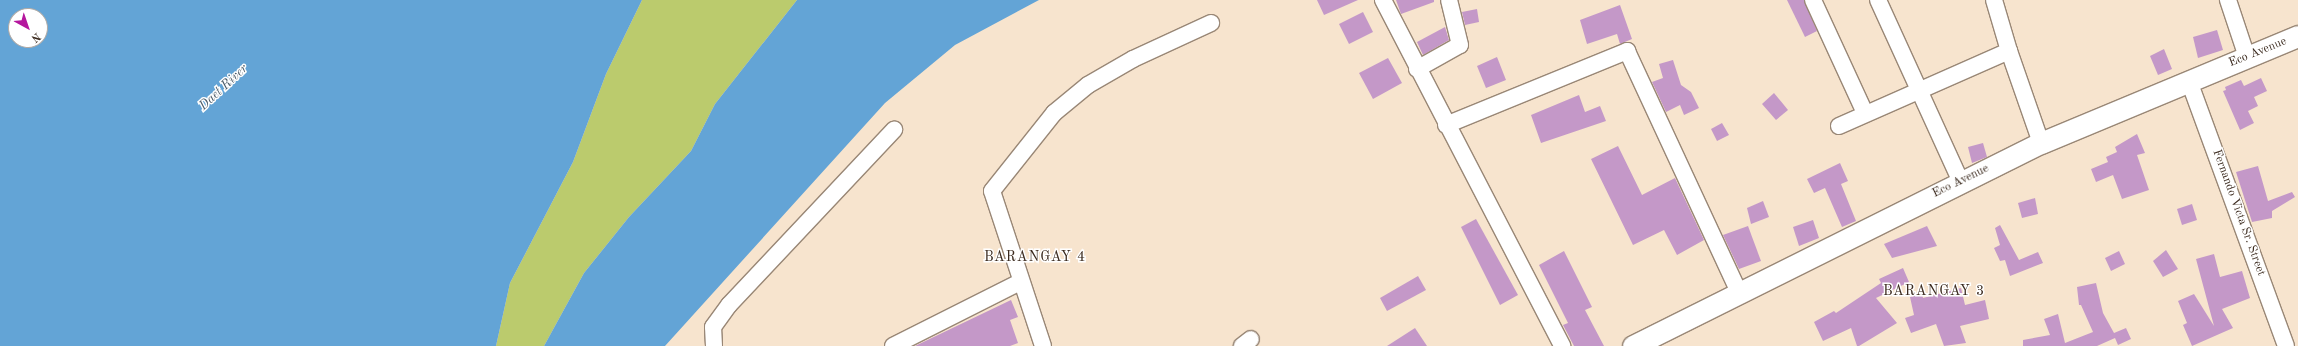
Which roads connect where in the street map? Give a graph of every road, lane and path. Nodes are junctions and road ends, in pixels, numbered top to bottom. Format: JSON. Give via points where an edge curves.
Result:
{"nodes":[{"id":1,"x":1383,"y":0,"type":"edge"},
{"id":2,"x":1449,"y":0,"type":"edge"},
{"id":3,"x":1813,"y":0,"type":"edge"},
{"id":4,"x":1878,"y":0,"type":"edge"},
{"id":5,"x":1994,"y":0,"type":"edge"},
{"id":6,"x":2228,"y":0,"type":"edge"},
{"id":7,"x":1212,"y":23,"type":"dead end"},
{"id":8,"x":2298,"y":36,"type":"edge"},
{"id":9,"x":2008,"y":51,"type":"junction"},
{"id":10,"x":2247,"y":57,"type":"junction"},
{"id":11,"x":1417,"y":69,"type":"junction"},
{"id":12,"x":2189,"y":81,"type":"junction"},
{"id":13,"x":1918,"y":89,"type":"junction"},
{"id":14,"x":1865,"y":113,"type":"junction"},
{"id":15,"x":1446,"y":125,"type":"junction"},
{"id":16,"x":1839,"y":126,"type":"dead end"},
{"id":17,"x":894,"y":130,"type":"dead end"},
{"id":18,"x":2041,"y":143,"type":"junction"},
{"id":19,"x":1961,"y":182,"type":"junction"},
{"id":20,"x":1020,"y":282,"type":"junction"},
{"id":21,"x":1739,"y":292,"type":"junction"},
{"id":22,"x":714,"y":346,"type":"edge"},
{"id":23,"x":893,"y":346,"type":"edge"},
{"id":24,"x":1043,"y":346,"type":"edge"},
{"id":25,"x":1562,"y":346,"type":"edge"},
{"id":26,"x":1633,"y":346,"type":"edge"},
{"id":27,"x":2286,"y":346,"type":"edge"}],
"edges":[{"from":1,"to":11,"type":"street"},
{"from":2,"to":11,"type":"street","via":[[1460,45]]},
{"from":3,"to":14,"type":"street"},
{"from":4,"to":13,"type":"street"},
{"from":5,"to":9,"type":"street"},
{"from":6,"to":10,"type":"street"},
{"from":7,"to":20,"type":"street","via":[[1133,59],[1088,85],[1054,113],[996,185],[992,191]]},
{"from":8,"to":10,"type":"main road","name":"Eco Avenue"},
{"from":9,"to":13,"type":"street"},
{"from":9,"to":18,"type":"street"},
{"from":10,"to":12,"type":"main road","name":"Eco Avenue"},
{"from":11,"to":15,"type":"street"},
{"from":12,"to":18,"type":"main road","name":"Eco Avenue"},
{"from":12,"to":27,"type":"street","name":"Fernando Victa Sr. Street"},
{"from":13,"to":14,"type":"street"},
{"from":13,"to":19,"type":"street"},
{"from":14,"to":16,"type":"street"},
{"from":15,"to":21,"type":"street","via":[[1626,51]]},
{"from":15,"to":25,"type":"street"},
{"from":17,"to":22,"type":"street","via":[[729,305],[713,327]]},
{"from":18,"to":19,"type":"main road","name":"Eco Avenue"},
{"from":19,"to":21,"type":"main road","name":"Eco Avenue"},
{"from":20,"to":23,"type":"street"},
{"from":20,"to":24,"type":"street"},
{"from":21,"to":26,"type":"main road","name":"Eco Avenue"}]}
